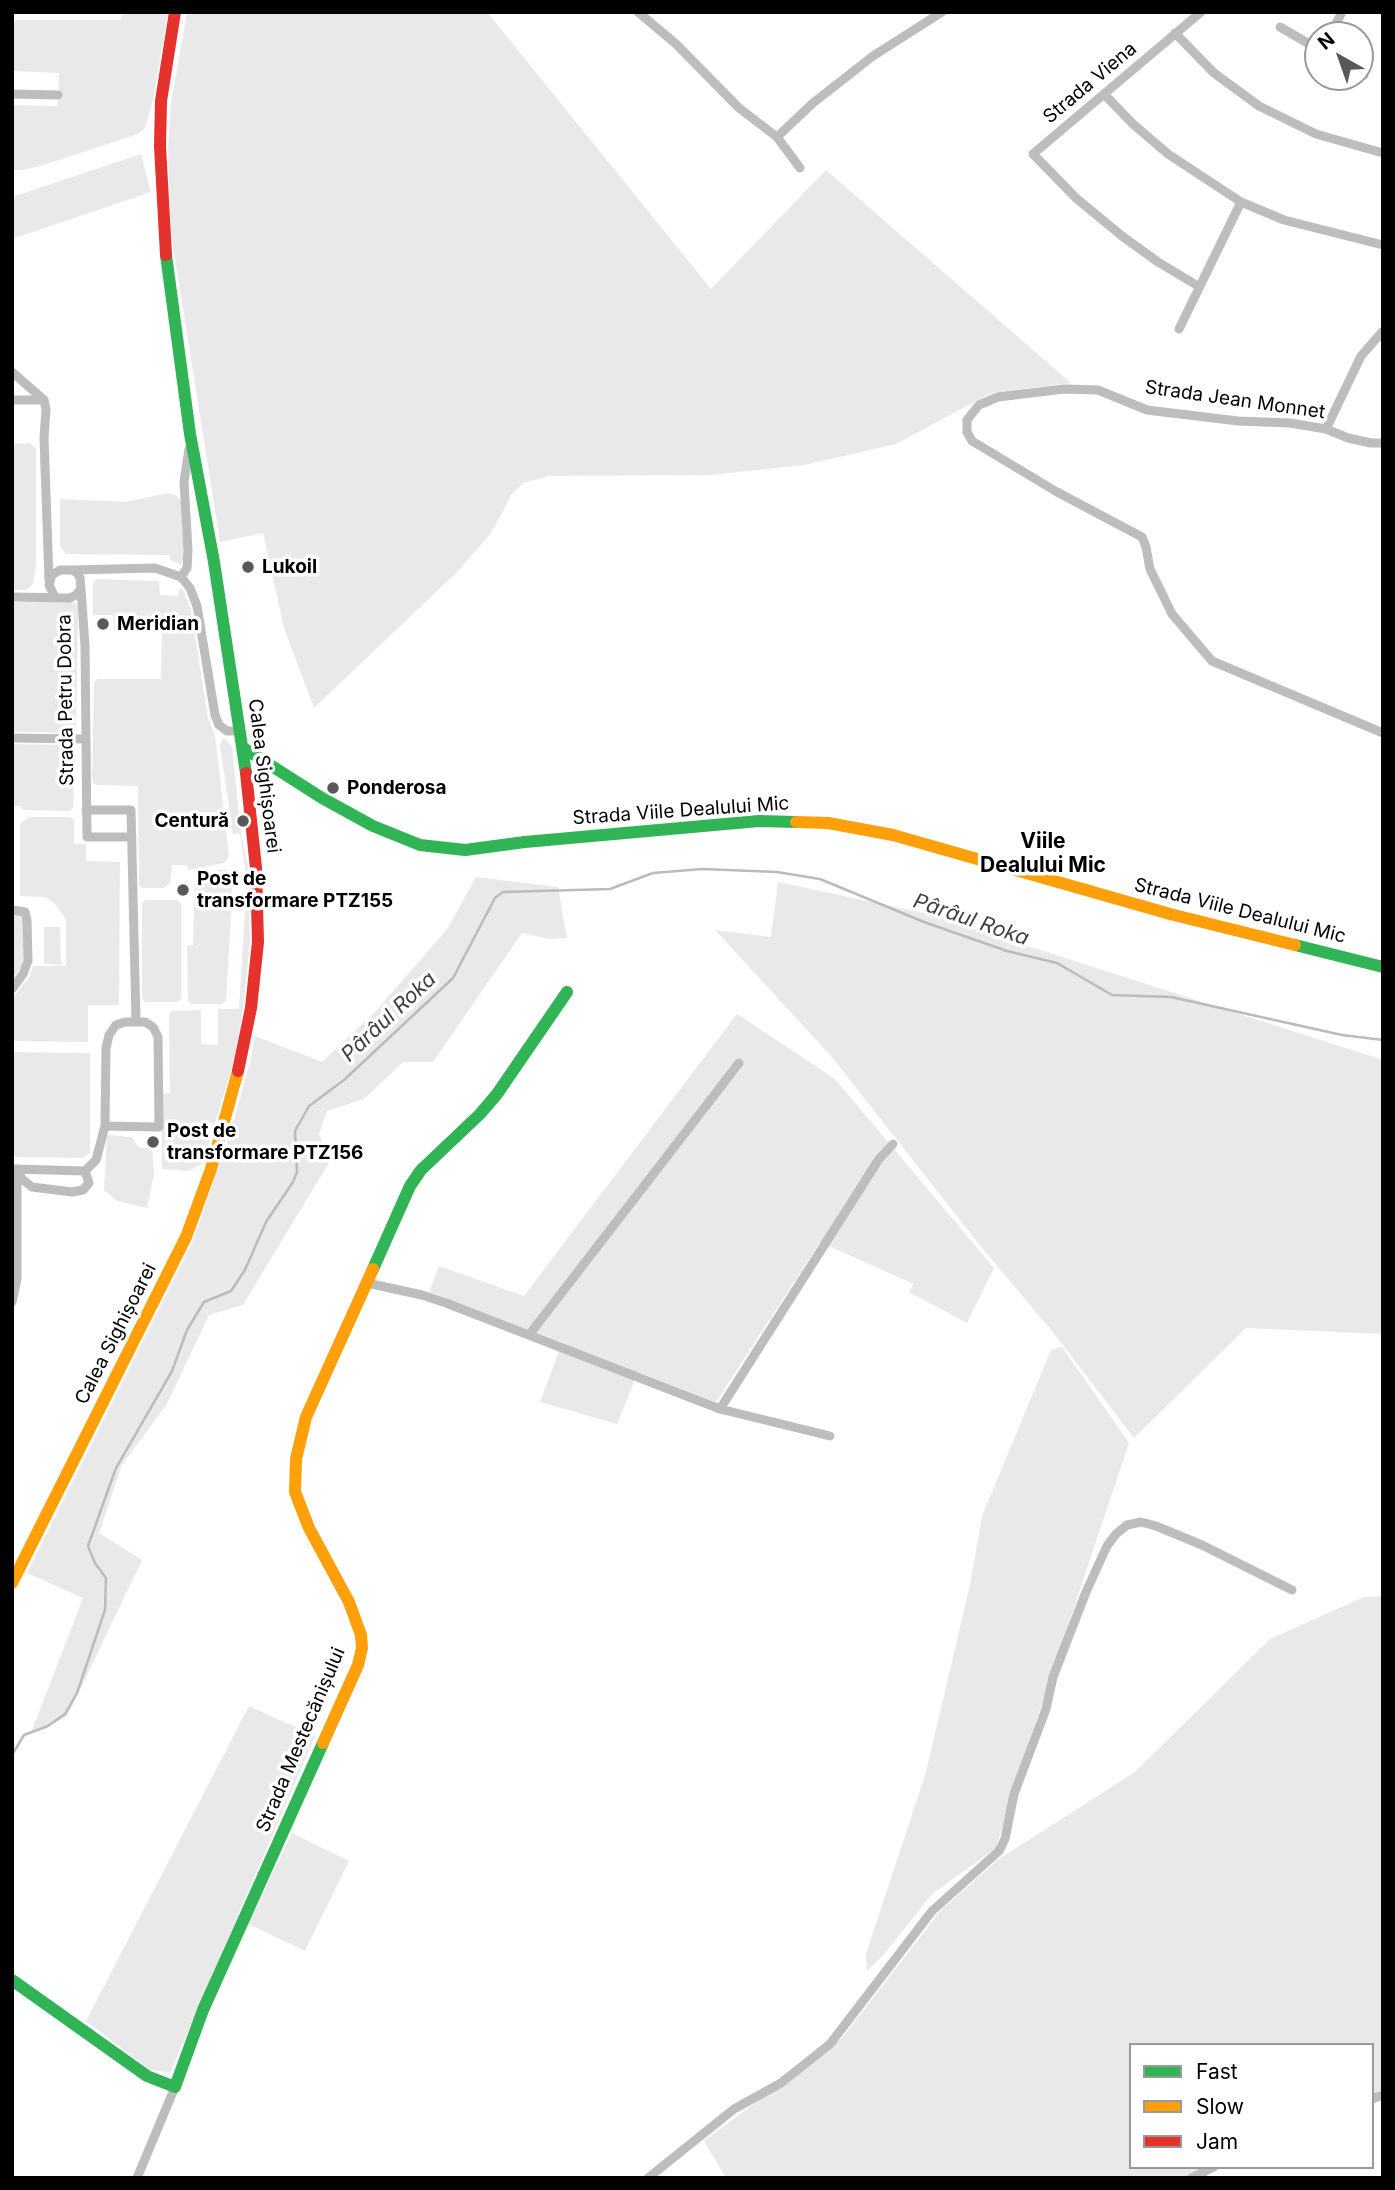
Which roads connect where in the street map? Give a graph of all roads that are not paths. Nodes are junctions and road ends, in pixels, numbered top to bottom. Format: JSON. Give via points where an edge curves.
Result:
{"nodes":[{"id":1,"x":175,"y":12,"type":"edge"},
{"id":2,"x":638,"y":12,"type":"edge"},
{"id":3,"x":942,"y":12,"type":"edge"},
{"id":4,"x":1200,"y":12,"type":"edge"},
{"id":5,"x":1280,"y":27,"type":"dead end"},
{"id":6,"x":1175,"y":33,"type":"junction"},
{"id":7,"x":1304,"y":41,"type":"edge"},
{"id":8,"x":12,"y":94,"type":"edge"},
{"id":9,"x":1104,"y":94,"type":"junction"},
{"id":10,"x":58,"y":95,"type":"dead end"},
{"id":11,"x":777,"y":137,"type":"junction"},
{"id":12,"x":1383,"y":153,"type":"edge"},
{"id":13,"x":800,"y":168,"type":"dead end"},
{"id":14,"x":1241,"y":202,"type":"junction"},
{"id":15,"x":1383,"y":246,"type":"edge"},
{"id":16,"x":1198,"y":286,"type":"junction"},
{"id":17,"x":1179,"y":329,"type":"dead end"},
{"id":18,"x":1383,"y":331,"type":"edge"},
{"id":19,"x":12,"y":372,"type":"edge"},
{"id":20,"x":12,"y":400,"type":"edge"},
{"id":21,"x":44,"y":400,"type":"junction"},
{"id":22,"x":1326,"y":429,"type":"junction"},
{"id":23,"x":190,"y":434,"type":"junction"},
{"id":24,"x":1383,"y":443,"type":"edge"},
{"id":25,"x":72,"y":570,"type":"junction"},
{"id":26,"x":181,"y":576,"type":"junction"},
{"id":27,"x":50,"y":580,"type":"junction"},
{"id":28,"x":80,"y":589,"type":"junction"},
{"id":29,"x":12,"y":597,"type":"edge"},
{"id":30,"x":55,"y":597,"type":"junction"},
{"id":31,"x":240,"y":731,"type":"junction"},
{"id":32,"x":1383,"y":733,"type":"edge"},
{"id":33,"x":12,"y":738,"type":"edge"},
{"id":34,"x":85,"y":739,"type":"junction"},
{"id":35,"x":242,"y":747,"type":"junction"},
{"id":36,"x":86,"y":810,"type":"junction"},
{"id":37,"x":132,"y":837,"type":"junction"},
{"id":38,"x":12,"y":910,"type":"edge"},
{"id":39,"x":1383,"y":967,"type":"edge"},
{"id":40,"x":12,"y":989,"type":"edge"},
{"id":41,"x":567,"y":992,"type":"dead end"},
{"id":42,"x":136,"y":1021,"type":"junction"},
{"id":43,"x":739,"y":1063,"type":"dead end"},
{"id":44,"x":106,"y":1126,"type":"junction"},
{"id":45,"x":893,"y":1143,"type":"dead end"},
{"id":46,"x":15,"y":1169,"type":"edge"},
{"id":47,"x":85,"y":1171,"type":"junction"},
{"id":48,"x":367,"y":1283,"type":"junction"},
{"id":49,"x":12,"y":1302,"type":"edge"},
{"id":50,"x":529,"y":1335,"type":"junction"},
{"id":51,"x":720,"y":1409,"type":"junction"},
{"id":52,"x":830,"y":1436,"type":"dead end"},
{"id":53,"x":12,"y":1583,"type":"edge"},
{"id":54,"x":1292,"y":1590,"type":"dead end"},
{"id":55,"x":12,"y":1980,"type":"edge"},
{"id":56,"x":175,"y":2087,"type":"junction"},
{"id":57,"x":1210,"y":2169,"type":"edge"},
{"id":58,"x":137,"y":2178,"type":"edge"},
{"id":59,"x":648,"y":2178,"type":"edge"},
{"id":60,"x":1191,"y":2178,"type":"edge"}],
"edges":[{"from":1,"to":23,"type":"street","name":"Calea Sighișoarei","via":[[161,102],[163,233]]},
{"from":2,"to":11,"type":"street","via":[[739,108]]},
{"from":3,"to":11,"type":"street","via":[[873,56]]},
{"from":4,"to":6,"type":"street","name":"Strada Viena"},
{"from":5,"to":7,"type":"street"},
{"from":6,"to":9,"type":"street","name":"Strada Viena"},
{"from":6,"to":12,"type":"street","via":[[1214,73],[1259,106],[1316,134]]},
{"from":8,"to":10,"type":"street"},
{"from":9,"to":14,"type":"street","via":[[1168,154]]},
{"from":9,"to":16,"type":"street","name":"Strada Viena","via":[[1033,154],[1122,236]]},
{"from":11,"to":13,"type":"street"},
{"from":14,"to":15,"type":"street","via":[[1284,220]]},
{"from":14,"to":16,"type":"street"},
{"from":16,"to":17,"type":"street"},
{"from":18,"to":22,"type":"street","via":[[1360,356]]},
{"from":19,"to":21,"type":"street"},
{"from":20,"to":21,"type":"street"},
{"from":21,"to":27,"type":"street"},
{"from":22,"to":24,"type":"street","name":"Strada Jean Monnet"},
{"from":22,"to":32,"type":"street","name":"Strada Jean Monnet","via":[[1147,410],[1098,390],[1063,389],[999,397],[979,405],[967,420],[972,441],[1142,537],[1150,569],[1171,614],[1212,661]]},
{"from":23,"to":26,"type":"street","via":[[184,482],[187,568]]},
{"from":23,"to":31,"type":"street","name":"Calea Sighișoarei"},
{"from":25,"to":26,"type":"street","via":[[155,568]]},
{"from":25,"to":27,"type":"street","via":[[55,572]]},
{"from":25,"to":28,"type":"street","via":[[80,578]]},
{"from":26,"to":31,"type":"street","via":[[197,606],[215,715],[227,731]]},
{"from":27,"to":30,"type":"street"},
{"from":28,"to":30,"type":"street","via":[[70,598]]},
{"from":28,"to":34,"type":"street","name":"Strada Petru Dobra"},
{"from":29,"to":30,"type":"street"},
{"from":31,"to":35,"type":"street","name":"Calea Sighișoarei"},
{"from":33,"to":34,"type":"street"},
{"from":34,"to":36,"type":"street","name":"Strada Petru Dobra"},
{"from":35,"to":39,"type":"street","name":"Strada Viile Dealului Mic","via":[[322,798],[420,845],[465,850],[759,821],[828,823],[893,835],[1170,914]]},
{"from":35,"to":53,"type":"street","name":"Calea Sighișoarei","via":[[256,868],[258,942],[242,1058],[220,1139],[180,1248]]},
{"from":36,"to":37,"type":"street","name":"Strada Petru Dobra","via":[[131,810]]},
{"from":36,"to":37,"type":"street","name":"Strada Petru Dobra","via":[[86,837]]},
{"from":37,"to":42,"type":"street","name":"Strada Petru Dobra"},
{"from":38,"to":40,"type":"street","via":[[24,912],[26,917],[28,961]]},
{"from":41,"to":48,"type":"street","name":"Strada Mestecănișului","via":[[480,1114],[410,1186]]},
{"from":42,"to":44,"type":"street","via":[[116,1025],[108,1035]]},
{"from":42,"to":44,"type":"street","via":[[153,1027],[159,1037],[159,1127]]},
{"from":43,"to":50,"type":"street"},
{"from":44,"to":47,"type":"street","via":[[96,1160]]},
{"from":45,"to":51,"type":"street"},
{"from":46,"to":47,"type":"street"},
{"from":46,"to":47,"type":"street","via":[[32,1187],[72,1192],[89,1183]]},
{"from":46,"to":49,"type":"street","via":[[17,1279]]},
{"from":48,"to":50,"type":"street","via":[[422,1295]]},
{"from":48,"to":56,"type":"street","name":"Strada Mestecănișului","via":[[306,1417],[295,1474],[302,1512],[349,1602],[361,1636],[358,1665],[202,2010]]},
{"from":50,"to":51,"type":"street"},
{"from":51,"to":52,"type":"street"},
{"from":54,"to":59,"type":"street","via":[[1156,1526],[1142,1522],[1115,1534],[1086,1592],[1053,1677],[999,1851],[932,1911],[830,2044],[781,2083],[734,2109]]},
{"from":55,"to":56,"type":"street","via":[[147,2076]]},
{"from":56,"to":58,"type":"street"},
{"from":57,"to":60,"type":"street"}]}
